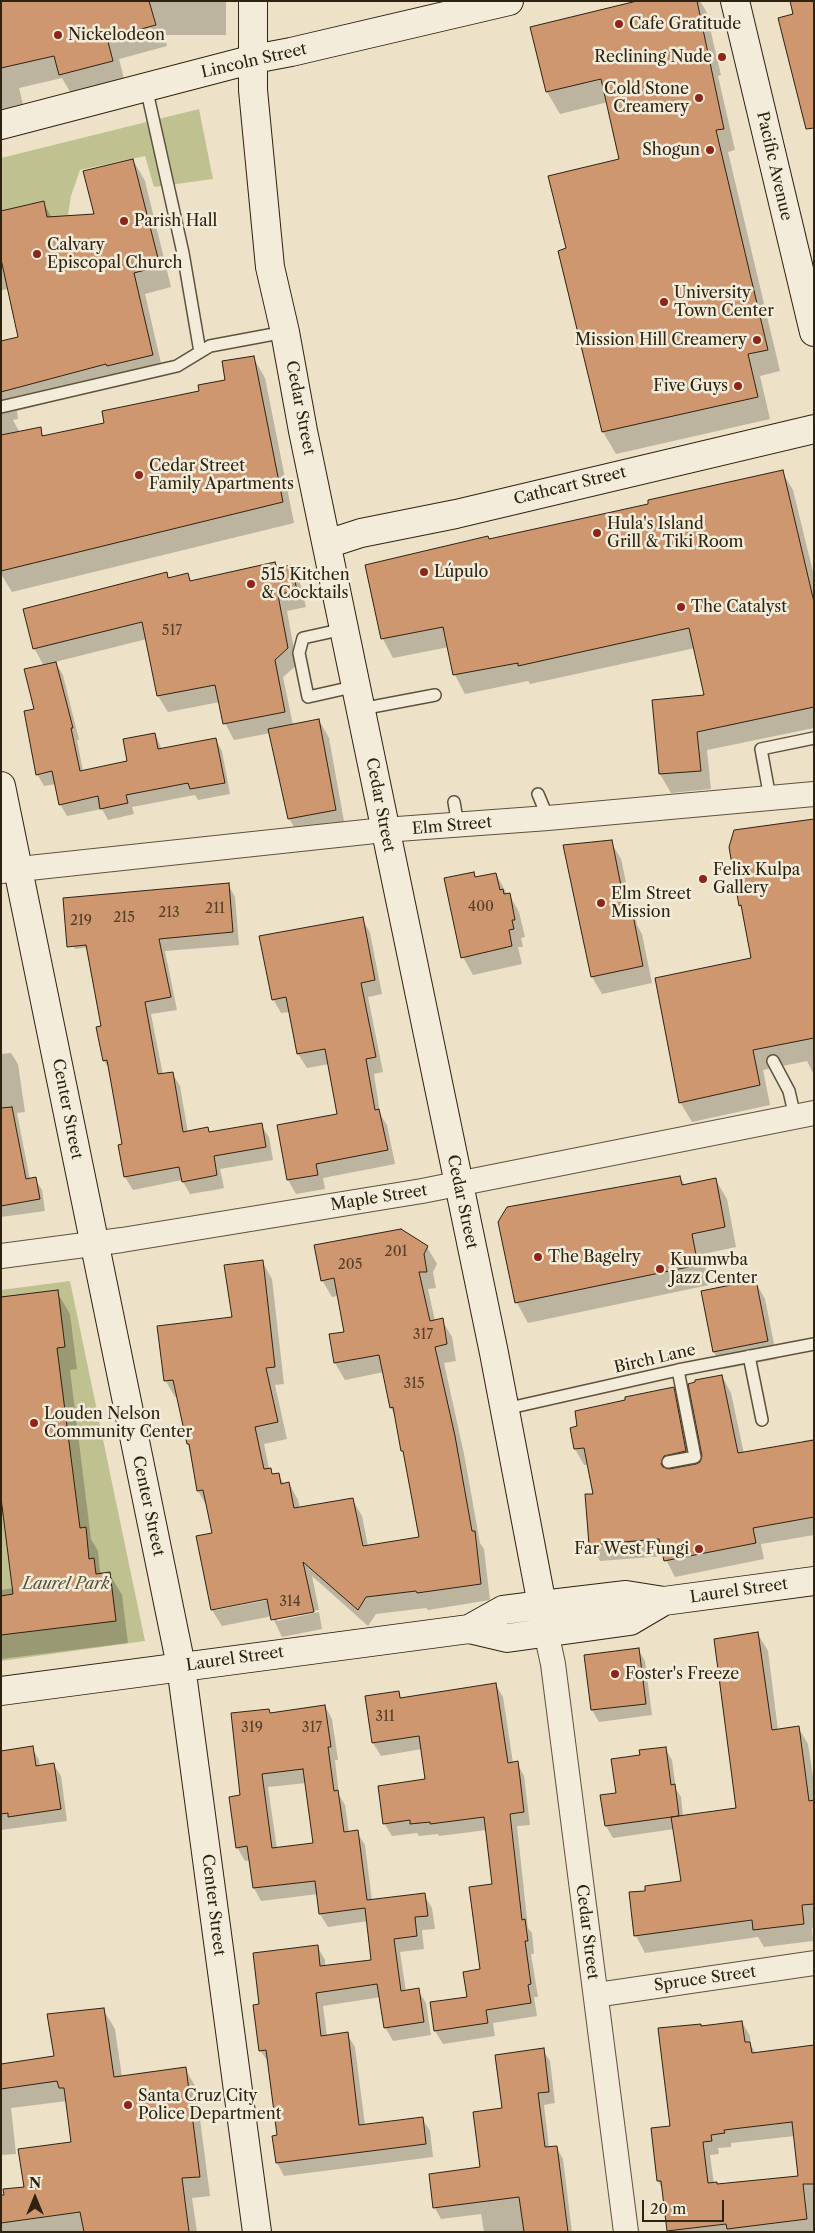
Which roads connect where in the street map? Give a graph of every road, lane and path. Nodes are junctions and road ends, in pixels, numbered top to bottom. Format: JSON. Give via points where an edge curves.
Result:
{"nodes":[{"id":1,"x":253,"y":1,"type":"edge"},
{"id":2,"x":509,"y":1,"type":"edge"},
{"id":3,"x":734,"y":1,"type":"edge"},
{"id":4,"x":254,"y":59,"type":"junction"},
{"id":5,"x":146,"y":87,"type":"junction"},
{"id":6,"x":1,"y":125,"type":"edge"},
{"id":7,"x":286,"y":332,"type":"junction"},
{"id":8,"x":814,"y":332,"type":"edge"},
{"id":9,"x":200,"y":352,"type":"junction"},
{"id":10,"x":1,"y":407,"type":"edge"},
{"id":11,"x":814,"y":429,"type":"edge"},
{"id":12,"x":327,"y":544,"type":"junction"},
{"id":13,"x":344,"y":629,"type":"junction"},
{"id":14,"x":435,"y":695,"type":"dead end"},
{"id":15,"x":359,"y":698,"type":"junction"},
{"id":16,"x":814,"y":738,"type":"edge"},
{"id":17,"x":1,"y":786,"type":"edge"},
{"id":18,"x":538,"y":794,"type":"dead end"},
{"id":19,"x":814,"y":794,"type":"edge"},
{"id":20,"x":770,"y":798,"type":"junction"},
{"id":21,"x":454,"y":802,"type":"dead end"},
{"id":22,"x":548,"y":818,"type":"junction"},
{"id":23,"x":458,"y":825,"type":"junction"},
{"id":24,"x":384,"y":830,"type":"junction"},
{"id":25,"x":10,"y":871,"type":"edge"},
{"id":26,"x":773,"y":1060,"type":"dead end"},
{"id":27,"x":804,"y":1115,"type":"edge"},
{"id":28,"x":458,"y":1184,"type":"junction"},
{"id":29,"x":95,"y":1244,"type":"junction"},
{"id":30,"x":1,"y":1256,"type":"edge"},
{"id":31,"x":814,"y":1344,"type":"edge"},
{"id":32,"x":749,"y":1356,"type":"junction"},
{"id":33,"x":678,"y":1370,"type":"junction"},
{"id":34,"x":505,"y":1409,"type":"junction"},
{"id":35,"x":762,"y":1420,"type":"dead end"},
{"id":36,"x":668,"y":1462,"type":"dead end"},
{"id":37,"x":814,"y":1581,"type":"edge"},
{"id":38,"x":664,"y":1601,"type":"junction"},
{"id":39,"x":542,"y":1605,"type":"junction"},
{"id":40,"x":469,"y":1629,"type":"junction"},
{"id":41,"x":546,"y":1632,"type":"junction"},
{"id":42,"x":181,"y":1666,"type":"junction"},
{"id":43,"x":1,"y":1691,"type":"edge"},
{"id":44,"x":814,"y":1963,"type":"edge"},
{"id":45,"x":596,"y":1995,"type":"junction"},
{"id":46,"x":257,"y":2232,"type":"edge"},
{"id":47,"x":626,"y":2232,"type":"edge"}],
"edges":[{"from":1,"to":4,"type":"street","name":"Cedar Street"},
{"from":2,"to":4,"type":"street","name":"Lincoln Street"},
{"from":3,"to":8,"type":"street","name":"Pacific Avenue"},
{"from":4,"to":5,"type":"street","name":"Lincoln Street"},
{"from":4,"to":7,"type":"street","name":"Cedar Street","via":[[253,90],[265,227],[270,267]]},
{"from":5,"to":6,"type":"street","name":"Lincoln Street"},
{"from":5,"to":9,"type":"lane","via":[[183,253]]},
{"from":7,"to":9,"type":"lane","via":[[210,346]]},
{"from":7,"to":12,"type":"street","name":"Cedar Street"},
{"from":9,"to":10,"type":"lane","via":[[178,366]]},
{"from":11,"to":12,"type":"street","name":"Cathcart Street","via":[[456,514],[361,533]]},
{"from":12,"to":13,"type":"street","name":"Cedar Street"},
{"from":13,"to":15,"type":"street","name":"Cedar Street"},
{"from":13,"to":15,"type":"lane","via":[[303,638],[299,653],[308,697]]},
{"from":14,"to":15,"type":"lane"},
{"from":15,"to":24,"type":"street","name":"Cedar Street"},
{"from":16,"to":20,"type":"lane","via":[[761,748]]},
{"from":17,"to":25,"type":"street","name":"Center Street"},
{"from":18,"to":22,"type":"lane"},
{"from":19,"to":20,"type":"street","name":"Elm Street"},
{"from":20,"to":22,"type":"street","name":"Elm Street"},
{"from":21,"to":23,"type":"lane"},
{"from":22,"to":23,"type":"street","name":"Elm Street"},
{"from":23,"to":24,"type":"street","name":"Elm Street"},
{"from":24,"to":25,"type":"street","name":"Elm Street"},
{"from":24,"to":28,"type":"street","name":"Cedar Street"},
{"from":25,"to":29,"type":"street","name":"Center Street"},
{"from":26,"to":27,"type":"lane"},
{"from":27,"to":28,"type":"street","name":"Maple Street"},
{"from":28,"to":29,"type":"street","name":"Maple Street"},
{"from":28,"to":34,"type":"street","name":"Cedar Street"},
{"from":29,"to":30,"type":"street","name":"Maple Street"},
{"from":29,"to":42,"type":"street","name":"Center Street"},
{"from":31,"to":32,"type":"lane","name":"Birch Lane"},
{"from":32,"to":33,"type":"lane","name":"Birch Lane"},
{"from":32,"to":35,"type":"lane"},
{"from":33,"to":34,"type":"lane","name":"Birch Lane"},
{"from":33,"to":36,"type":"lane","via":[[695,1457]]},
{"from":34,"to":39,"type":"street","name":"Cedar Street"},
{"from":37,"to":38,"type":"street","name":"Laurel Street"},
{"from":38,"to":39,"type":"street","name":"Laurel Street","via":[[626,1595]]},
{"from":38,"to":41,"type":"street","name":"Laurel Street","via":[[630,1621]]},
{"from":39,"to":40,"type":"street","name":"Laurel Street","via":[[503,1610]]},
{"from":40,"to":41,"type":"street","name":"Laurel Street","via":[[507,1638]]},
{"from":40,"to":42,"type":"street","name":"Laurel Street"},
{"from":41,"to":45,"type":"street","name":"Cedar Street","via":[[553,1664]]},
{"from":42,"to":43,"type":"street","name":"Laurel Street"},
{"from":42,"to":46,"type":"street","name":"Center Street"},
{"from":44,"to":45,"type":"street","name":"Spruce Street"},
{"from":45,"to":47,"type":"street","name":"Cedar Street"}]}
